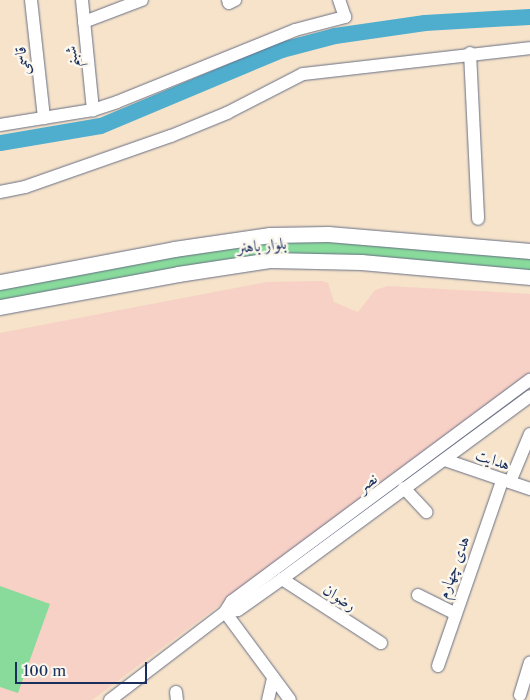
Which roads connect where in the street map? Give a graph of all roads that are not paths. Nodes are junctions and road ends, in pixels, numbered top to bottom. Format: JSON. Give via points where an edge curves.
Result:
{"nodes":[{"id":1,"x":31,"y":0,"type":"edge"},
{"id":2,"x":82,"y":0,"type":"edge"},
{"id":3,"x":142,"y":0,"type":"edge"},
{"id":4,"x":228,"y":0,"type":"edge"},
{"id":5,"x":235,"y":0,"type":"edge"},
{"id":6,"x":339,"y":0,"type":"edge"},
{"id":7,"x":84,"y":22,"type":"junction"},
{"id":8,"x":530,"y":48,"type":"edge"},
{"id":9,"x":470,"y":53,"type":"junction"},
{"id":10,"x":93,"y":110,"type":"junction"},
{"id":11,"x":44,"y":118,"type":"junction"},
{"id":12,"x":0,"y":125,"type":"edge"},
{"id":13,"x":0,"y":192,"type":"edge"},
{"id":14,"x":478,"y":218,"type":"dead end"},
{"id":15,"x":530,"y":251,"type":"edge"},
{"id":16,"x":530,"y":277,"type":"edge"},
{"id":17,"x":0,"y":282,"type":"edge"},
{"id":18,"x":0,"y":307,"type":"edge"},
{"id":19,"x":530,"y":380,"type":"edge"},
{"id":20,"x":530,"y":396,"type":"edge"},
{"id":21,"x":530,"y":434,"type":"edge"},
{"id":22,"x":445,"y":460,"type":"junction"},
{"id":23,"x":506,"y":481,"type":"junction"},
{"id":24,"x":404,"y":488,"type":"junction"},
{"id":25,"x":530,"y":489,"type":"edge"},
{"id":26,"x":426,"y":512,"type":"dead end"},
{"id":27,"x":282,"y":579,"type":"junction"},
{"id":28,"x":418,"y":595,"type":"dead end"},
{"id":29,"x":225,"y":612,"type":"junction"},
{"id":30,"x":454,"y":613,"type":"junction"},
{"id":31,"x":381,"y":643,"type":"dead end"},
{"id":32,"x":530,"y":663,"type":"edge"},
{"id":33,"x":438,"y":666,"type":"dead end"},
{"id":34,"x":273,"y":678,"type":"junction"},
{"id":35,"x":520,"y":695,"type":"dead end"},
{"id":36,"x":110,"y":700,"type":"edge"},
{"id":37,"x":268,"y":700,"type":"edge"},
{"id":38,"x":290,"y":700,"type":"edge"}],
"edges":[{"from":1,"to":11,"type":"street","name":"قاسمی"},
{"from":2,"to":7,"type":"street","name":"شبنم"},
{"from":3,"to":7,"type":"street"},
{"from":4,"to":5,"type":"street"},
{"from":6,"to":10,"type":"street","via":[[345,17],[295,30]]},
{"from":7,"to":10,"type":"street","name":"شبنم"},
{"from":8,"to":9,"type":"street"},
{"from":9,"to":13,"type":"street","via":[[303,74],[227,113],[172,136],[41,182]]},
{"from":9,"to":14,"type":"street"},
{"from":10,"to":11,"type":"street"},
{"from":11,"to":12,"type":"street"},
{"from":15,"to":17,"type":"main road","name":"بلوار باهنر","via":[[328,234],[270,235],[174,249]]},
{"from":16,"to":18,"type":"main road","name":"بلوار باهنر","via":[[336,260],[271,260]]},
{"from":19,"to":29,"type":"street","name":"نصر","via":[[232,601]]},
{"from":20,"to":22,"type":"street","name":"نصر"},
{"from":21,"to":23,"type":"street","name":"هدی چهارم"},
{"from":22,"to":23,"type":"street","name":"هدایت"},
{"from":22,"to":24,"type":"street","name":"نصر"},
{"from":23,"to":25,"type":"street","name":"هدایت"},
{"from":23,"to":30,"type":"street","name":"هدی چهارم"},
{"from":24,"to":26,"type":"street"},
{"from":24,"to":27,"type":"street","name":"نصر"},
{"from":27,"to":29,"type":"street","name":"نصر","via":[[238,610]]},
{"from":27,"to":31,"type":"street","name":"رضوان"},
{"from":28,"to":30,"type":"street"},
{"from":29,"to":34,"type":"street"},
{"from":29,"to":36,"type":"street","name":"نصر"},
{"from":30,"to":33,"type":"street","name":"هدی چهارم"},
{"from":32,"to":35,"type":"street"},
{"from":34,"to":37,"type":"street"},
{"from":34,"to":38,"type":"street"}]}
